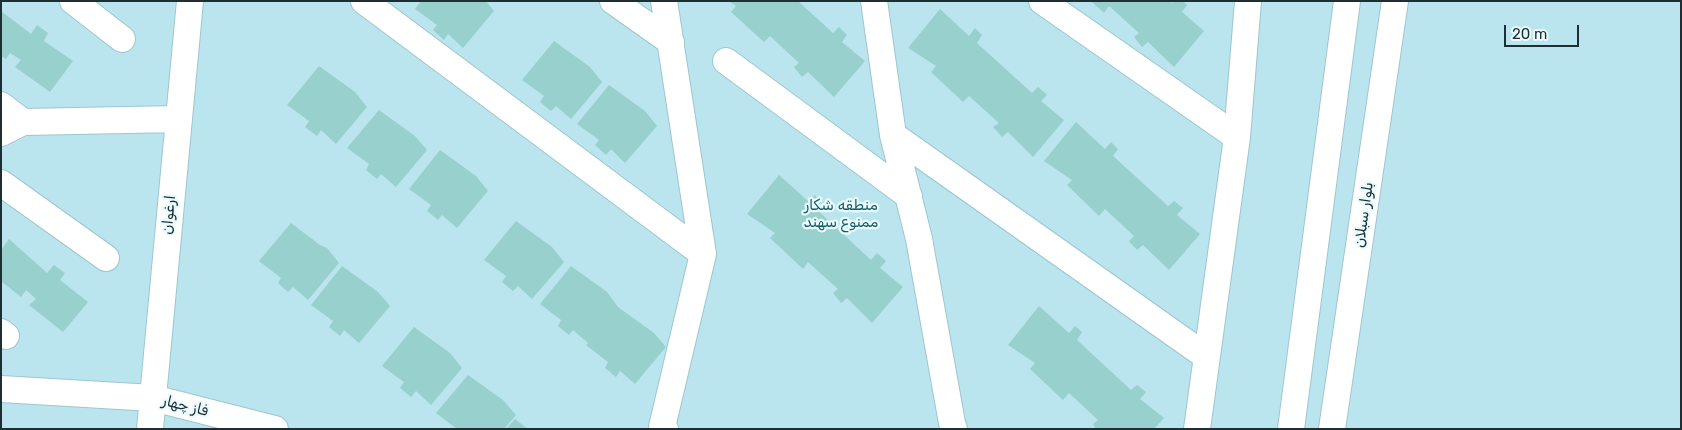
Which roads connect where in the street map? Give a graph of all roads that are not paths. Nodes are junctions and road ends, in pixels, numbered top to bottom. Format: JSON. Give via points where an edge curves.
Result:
{"nodes":[{"id":1,"x":73,"y":1,"type":"edge"},
{"id":2,"x":190,"y":1,"type":"edge"},
{"id":3,"x":364,"y":1,"type":"edge"},
{"id":4,"x":613,"y":1,"type":"edge"},
{"id":5,"x":664,"y":1,"type":"edge"},
{"id":6,"x":874,"y":1,"type":"edge"},
{"id":7,"x":1042,"y":1,"type":"edge"},
{"id":8,"x":1248,"y":1,"type":"edge"},
{"id":9,"x":1347,"y":1,"type":"edge"},
{"id":10,"x":1395,"y":1,"type":"edge"},
{"id":11,"x":122,"y":39,"type":"dead end"},
{"id":12,"x":670,"y":42,"type":"junction"},
{"id":13,"x":726,"y":61,"type":"dead end"},
{"id":14,"x":1,"y":105,"type":"edge"},
{"id":15,"x":178,"y":119,"type":"junction"},
{"id":16,"x":12,"y":128,"type":"edge"},
{"id":17,"x":894,"y":135,"type":"junction"},
{"id":18,"x":1236,"y":137,"type":"junction"},
{"id":19,"x":1,"y":183,"type":"edge"},
{"id":20,"x":909,"y":196,"type":"junction"},
{"id":21,"x":703,"y":254,"type":"junction"},
{"id":22,"x":106,"y":258,"type":"dead end"},
{"id":23,"x":1207,"y":357,"type":"junction"},
{"id":24,"x":1,"y":389,"type":"edge"},
{"id":25,"x":152,"y":398,"type":"junction"},
{"id":26,"x":150,"y":429,"type":"edge"},
{"id":27,"x":275,"y":429,"type":"edge"},
{"id":28,"x":665,"y":429,"type":"edge"},
{"id":29,"x":954,"y":429,"type":"edge"},
{"id":30,"x":1197,"y":429,"type":"edge"},
{"id":31,"x":1291,"y":429,"type":"edge"},
{"id":32,"x":1332,"y":429,"type":"edge"}],
"edges":[{"from":1,"to":11,"type":"street"},
{"from":2,"to":15,"type":"street","name":"ارغوان"},
{"from":3,"to":21,"type":"street"},
{"from":4,"to":12,"type":"street"},
{"from":5,"to":12,"type":"street"},
{"from":6,"to":17,"type":"street"},
{"from":7,"to":18,"type":"street"},
{"from":8,"to":18,"type":"street"},
{"from":9,"to":31,"type":"street"},
{"from":10,"to":32,"type":"street","name":"بلوار سبلان"},
{"from":12,"to":21,"type":"street"},
{"from":13,"to":20,"type":"street"},
{"from":14,"to":16,"type":"street"},
{"from":15,"to":16,"type":"street"},
{"from":15,"to":25,"type":"street","name":"ارغوان"},
{"from":17,"to":20,"type":"street"},
{"from":17,"to":23,"type":"street"},
{"from":18,"to":23,"type":"street"},
{"from":19,"to":22,"type":"street"},
{"from":20,"to":29,"type":"street"},
{"from":21,"to":28,"type":"street","via":[[662,427]]},
{"from":23,"to":30,"type":"street"},
{"from":24,"to":25,"type":"street","name":"فاز چهار"},
{"from":25,"to":26,"type":"street","name":"ارغوان"},
{"from":25,"to":27,"type":"street","name":"فاز چهار"}]}
